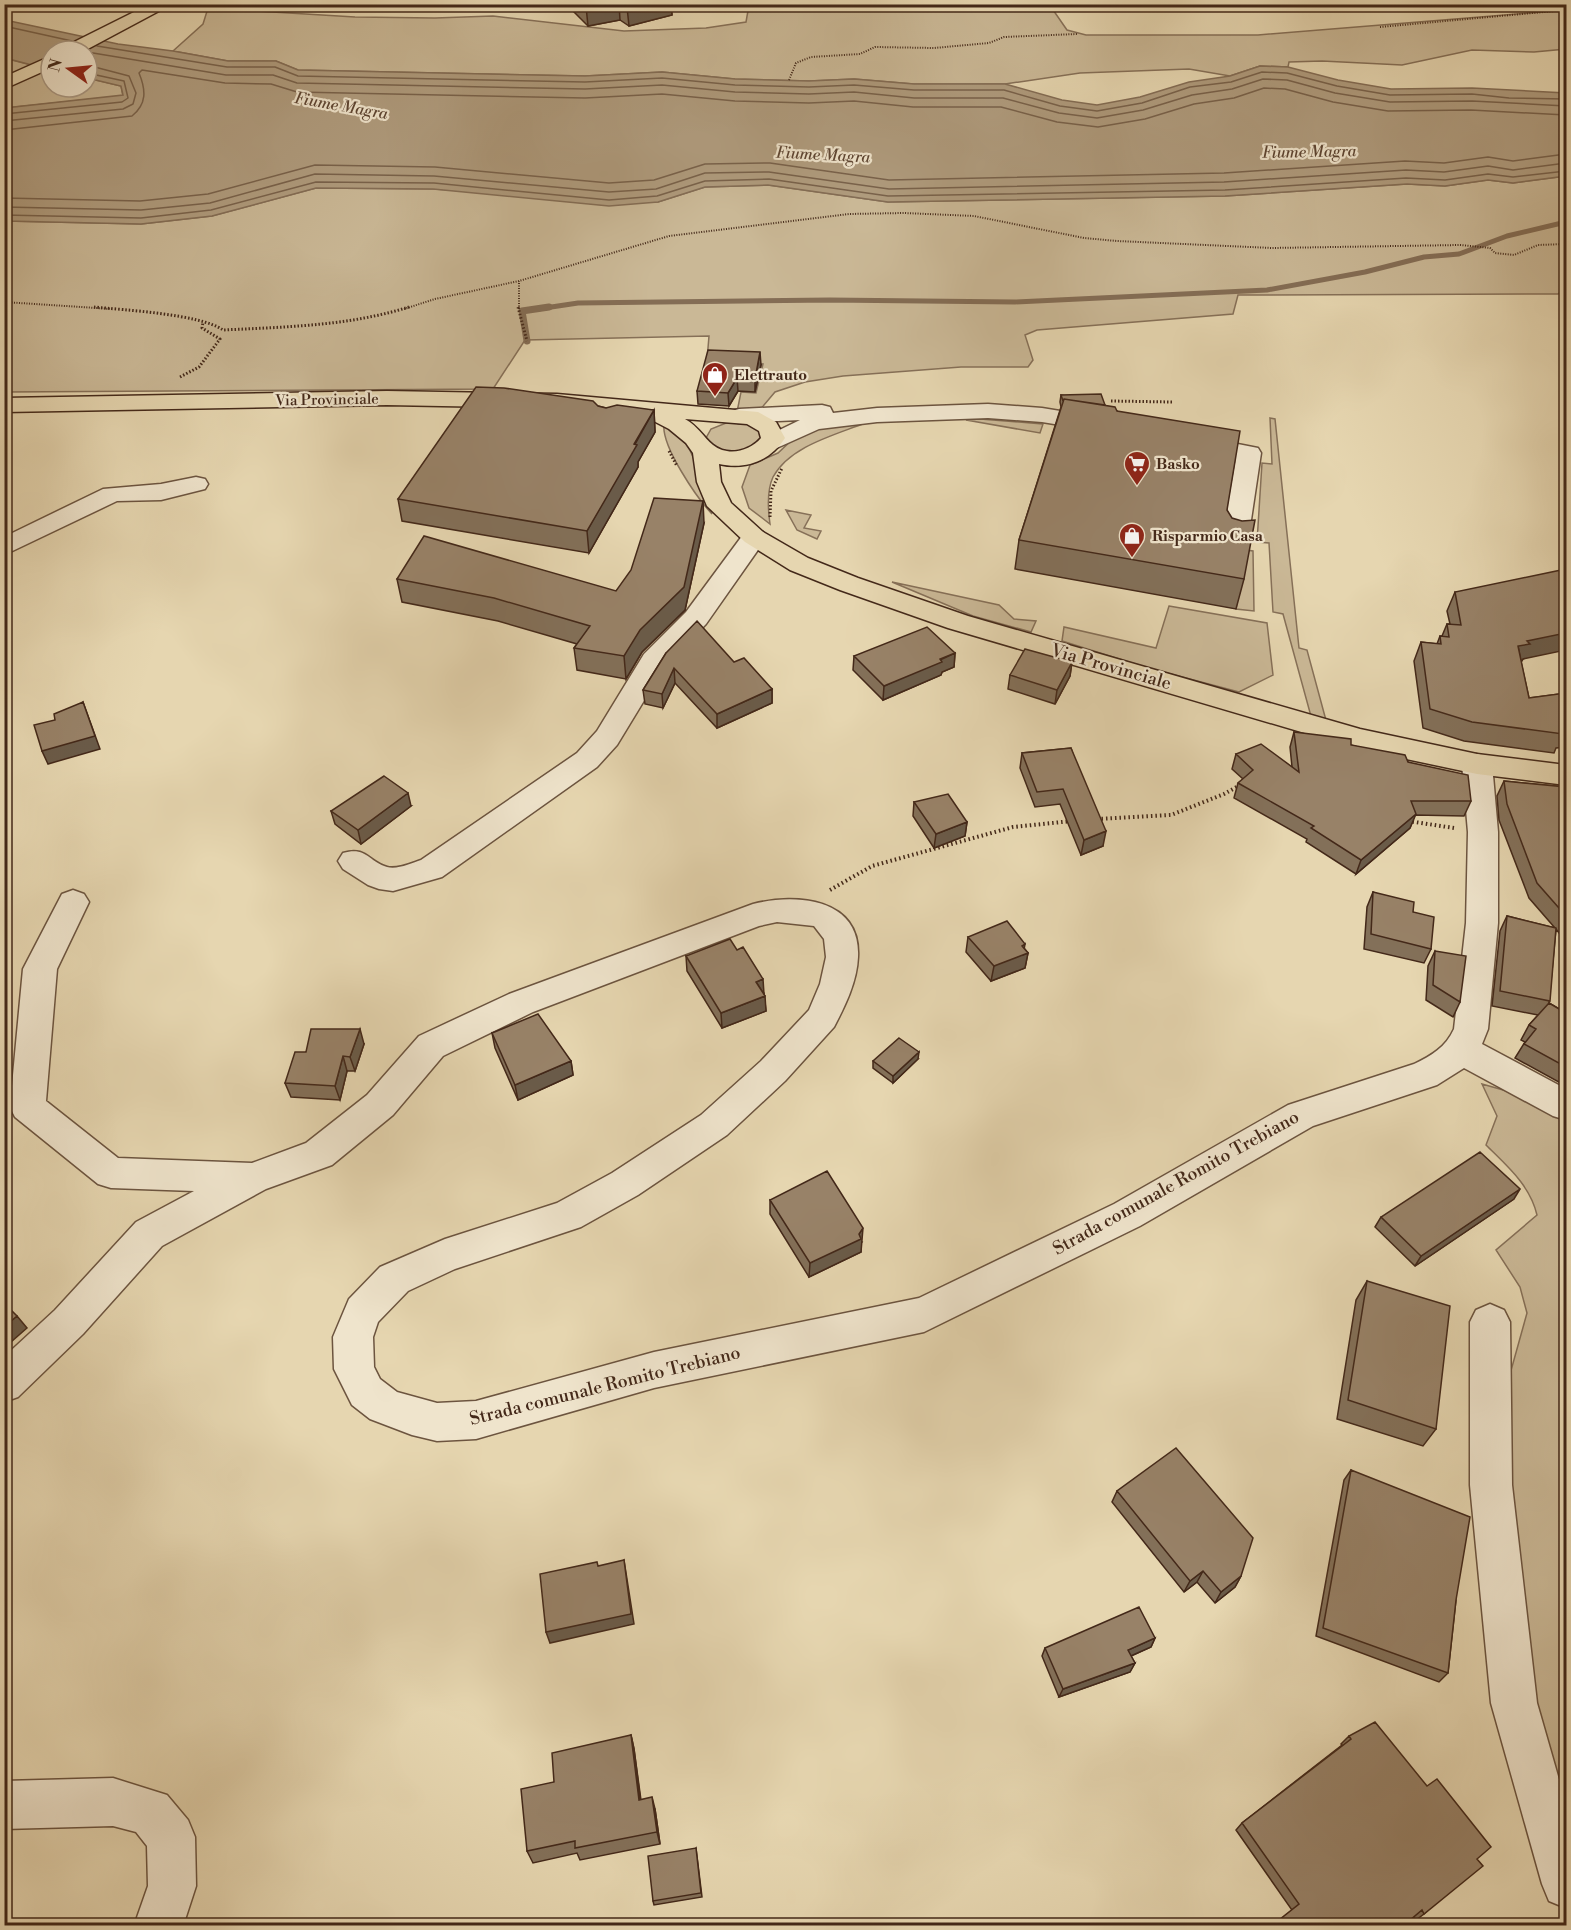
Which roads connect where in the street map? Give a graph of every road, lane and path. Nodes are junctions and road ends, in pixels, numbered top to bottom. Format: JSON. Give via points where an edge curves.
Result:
{"nodes":[{"id":1,"x":164,"y":4,"type":"edge"},
{"id":2,"x":1566,"y":10,"type":"edge"},
{"id":3,"x":1380,"y":27,"type":"dead end"},
{"id":4,"x":1077,"y":34,"type":"dead end"},
{"id":5,"x":94,"y":39,"type":"edge"},
{"id":6,"x":39,"y":67,"type":"edge"},
{"id":7,"x":789,"y":80,"type":"dead end"},
{"id":8,"x":4,"y":84,"type":"edge"},
{"id":9,"x":1566,"y":244,"type":"edge"},
{"id":10,"x":519,"y":281,"type":"junction"},
{"id":11,"x":4,"y":302,"type":"edge"},
{"id":12,"x":204,"y":322,"type":"junction"},
{"id":13,"x":527,"y":341,"type":"dead end"},
{"id":14,"x":4,"y":396,"type":"edge"},
{"id":15,"x":188,"y":403,"type":"junction"},
{"id":16,"x":81,"y":404,"type":"junction"},
{"id":17,"x":4,"y":405,"type":"edge"},
{"id":18,"x":648,"y":409,"type":"junction"},
{"id":19,"x":872,"y":415,"type":"junction"},
{"id":20,"x":4,"y":416,"type":"edge"},
{"id":21,"x":735,"y":416,"type":"junction"},
{"id":22,"x":1127,"y":429,"type":"edge"},
{"id":23,"x":1171,"y":438,"type":"edge"},
{"id":24,"x":770,"y":444,"type":"junction"},
{"id":25,"x":702,"y":446,"type":"junction"},
{"id":26,"x":744,"y":458,"type":"junction"},
{"id":27,"x":789,"y":460,"type":"dead end"},
{"id":28,"x":196,"y":484,"type":"dead end"},
{"id":29,"x":755,"y":527,"type":"junction"},
{"id":30,"x":1235,"y":540,"type":"edge"},
{"id":31,"x":4,"y":547,"type":"edge"},
{"id":32,"x":1477,"y":764,"type":"junction"},
{"id":33,"x":1566,"y":775,"type":"edge"},
{"id":34,"x":1247,"y":783,"type":"edge"},
{"id":35,"x":1079,"y":820,"type":"edge"},
{"id":36,"x":1091,"y":820,"type":"edge"},
{"id":37,"x":1404,"y":820,"type":"edge"},
{"id":38,"x":1483,"y":832,"type":"junction"},
{"id":39,"x":354,"y":861,"type":"dead end"},
{"id":40,"x":73,"y":902,"type":"dead end"},
{"id":41,"x":796,"y":910,"type":"junction"},
{"id":42,"x":1462,"y":1050,"type":"junction"},
{"id":43,"x":1566,"y":1106,"type":"edge"},
{"id":44,"x":253,"y":1178,"type":"junction"},
{"id":45,"x":1490,"y":1322,"type":"dead end"},
{"id":46,"x":4,"y":1384,"type":"edge"},
{"id":47,"x":4,"y":1805,"type":"edge"},
{"id":48,"x":1566,"y":1884,"type":"edge"},
{"id":49,"x":158,"y":1926,"type":"edge"}],
"edges":[{"from":1,"to":5,"type":"main road"},
{"from":2,"to":3,"type":"path"},
{"from":4,"to":7,"type":"path","via":[[1004,36],[989,43],[934,48],[875,47],[860,54],[811,57],[796,63]]},
{"from":6,"to":8,"type":"main road"},
{"from":9,"to":10,"type":"path","via":[[1539,245],[1514,255],[1460,245],[1336,248],[1166,244],[1084,238],[974,216],[849,214],[669,236]]},
{"from":10,"to":12,"type":"path","via":[[435,299],[377,317],[223,330]]},
{"from":10,"to":13,"type":"path","via":[[516,297]]},
{"from":11,"to":12,"type":"path","via":[[154,313]]},
{"from":12,"to":15,"type":"path","via":[[202,328],[220,339],[199,366],[166,386]]},
{"from":14,"to":16,"type":"main road"},
{"from":15,"to":16,"type":"main road","name":"Via Provinciale"},
{"from":15,"to":18,"type":"main road","name":"Via Provinciale","via":[[387,398],[576,401],[614,413]]},
{"from":16,"to":17,"type":"main road","name":"Via Provinciale"},
{"from":16,"to":20,"type":"main road"},
{"from":18,"to":21,"type":"main road","name":"Via Provinciale"},
{"from":18,"to":25,"type":"main road","name":"Via Provinciale","via":[[675,422]]},
{"from":19,"to":21,"type":"street","via":[[821,412]]},
{"from":19,"to":22,"type":"street","via":[[988,411]]},
{"from":19,"to":24,"type":"street","via":[[813,423]]},
{"from":21,"to":24,"type":"main road","name":"Via Provinciale","via":[[768,425],[772,432]]},
{"from":21,"to":25,"type":"main road","via":[[709,422],[698,434]]},
{"from":23,"to":30,"type":"street","via":[[1249,453]]},
{"from":24,"to":26,"type":"main road"},
{"from":25,"to":26,"type":"main road","name":"Via Provinciale","via":[[719,456]]},
{"from":25,"to":29,"type":"main road","via":[[712,492],[720,506]]},
{"from":26,"to":29,"type":"main road","via":[[733,490]]},
{"from":27,"to":29,"type":"path","via":[[774,478],[769,506]]},
{"from":28,"to":31,"type":"street","via":[[161,492],[112,494]]},
{"from":29,"to":32,"type":"main road","name":"Via Provinciale","via":[[799,564],[958,622],[1359,739]]},
{"from":29,"to":39,"type":"street","via":[[696,618],[654,660],[607,738],[587,760],[431,869],[393,879],[379,877]]},
{"from":32,"to":33,"type":"main road","name":"Via Provinciale"},
{"from":32,"to":38,"type":"street"},
{"from":34,"to":36,"type":"path","via":[[1171,815]]},
{"from":35,"to":41,"type":"path","via":[[1013,827],[872,867]]},
{"from":37,"to":38,"type":"path"},
{"from":38,"to":42,"type":"street","via":[[1482,923],[1475,1003],[1471,1029]]},
{"from":40,"to":44,"type":"street","via":[[40,969],[28,1107],[111,1173]]},
{"from":41,"to":42,"type":"street","name":"Strada comunale Romito Trebiano","via":[[825,917],[840,936],[842,957],[837,984],[822,1018],[773,1071],[714,1125],[624,1184],[568,1216],[445,1256],[394,1279],[363,1311],[353,1337],[354,1369],[366,1392],[384,1406],[412,1416],[437,1422],[476,1420],[654,1370],[924,1314],[1127,1215],[1301,1114],[1425,1075]]},
{"from":41,"to":44,"type":"street","name":"Strada comunale Romito Trebiano","via":[[753,916],[521,1003],[431,1046],[380,1105],[319,1154]]},
{"from":42,"to":43,"type":"street"},
{"from":44,"to":46,"type":"street","name":"Strada comunale Romito Trebiano","via":[[149,1234],[69,1322]]},
{"from":45,"to":48,"type":"street","via":[[1491,1485],[1514,1703]]},
{"from":47,"to":49,"type":"street","via":[[113,1802],[150,1812],[171,1837],[172,1886]]}]}
